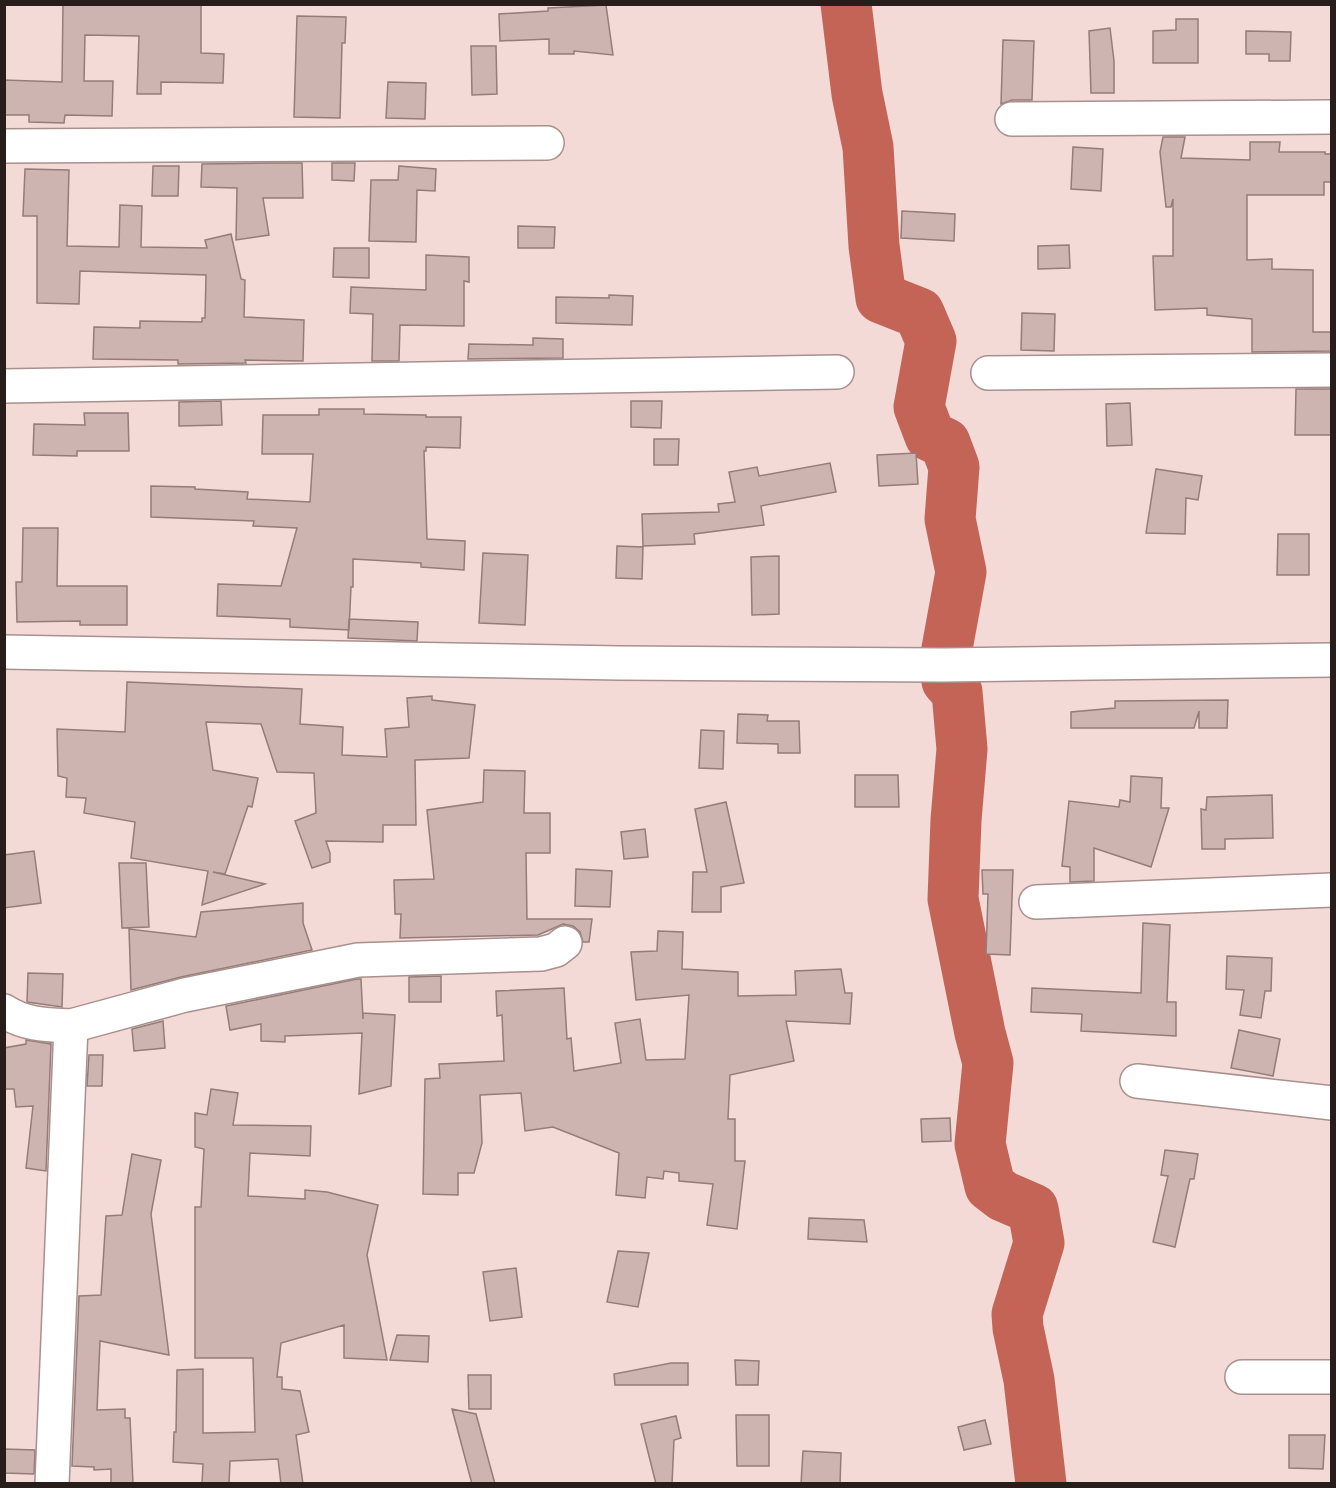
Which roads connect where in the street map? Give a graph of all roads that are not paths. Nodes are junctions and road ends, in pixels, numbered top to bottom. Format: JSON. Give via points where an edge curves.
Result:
{"nodes":[{"id":1,"x":1332,"y":117,"type":"edge"},
{"id":2,"x":1012,"y":119,"type":"dead end"},
{"id":3,"x":547,"y":143,"type":"dead end"},
{"id":4,"x":4,"y":146,"type":"edge"},
{"id":5,"x":1332,"y":370,"type":"edge"},
{"id":6,"x":837,"y":372,"type":"dead end"},
{"id":7,"x":988,"y":373,"type":"dead end"},
{"id":8,"x":4,"y":386,"type":"edge"},
{"id":9,"x":4,"y":652,"type":"edge"},
{"id":10,"x":1332,"y":660,"type":"edge"},
{"id":11,"x":1332,"y":890,"type":"edge"},
{"id":12,"x":1036,"y":902,"type":"dead end"},
{"id":13,"x":565,"y":943,"type":"dead end"},
{"id":14,"x":4,"y":1011,"type":"edge"},
{"id":15,"x":71,"y":1026,"type":"junction"},
{"id":16,"x":1137,"y":1082,"type":"dead end"},
{"id":17,"x":1332,"y":1103,"type":"edge"},
{"id":18,"x":1242,"y":1377,"type":"dead end"},
{"id":19,"x":1332,"y":1377,"type":"edge"},
{"id":20,"x":52,"y":1484,"type":"edge"}],
"edges":[{"from":1,"to":2,"type":"street"},
{"from":3,"to":4,"type":"street"},
{"from":5,"to":7,"type":"street"},
{"from":6,"to":8,"type":"street"},
{"from":9,"to":10,"type":"street","via":[[944,665]]},
{"from":11,"to":12,"type":"street"},
{"from":13,"to":15,"type":"street","via":[[541,954],[358,960],[185,995]]},
{"from":14,"to":15,"type":"street","via":[[37,1025]]},
{"from":15,"to":20,"type":"street"},
{"from":16,"to":17,"type":"street"},
{"from":18,"to":19,"type":"street"}]}
